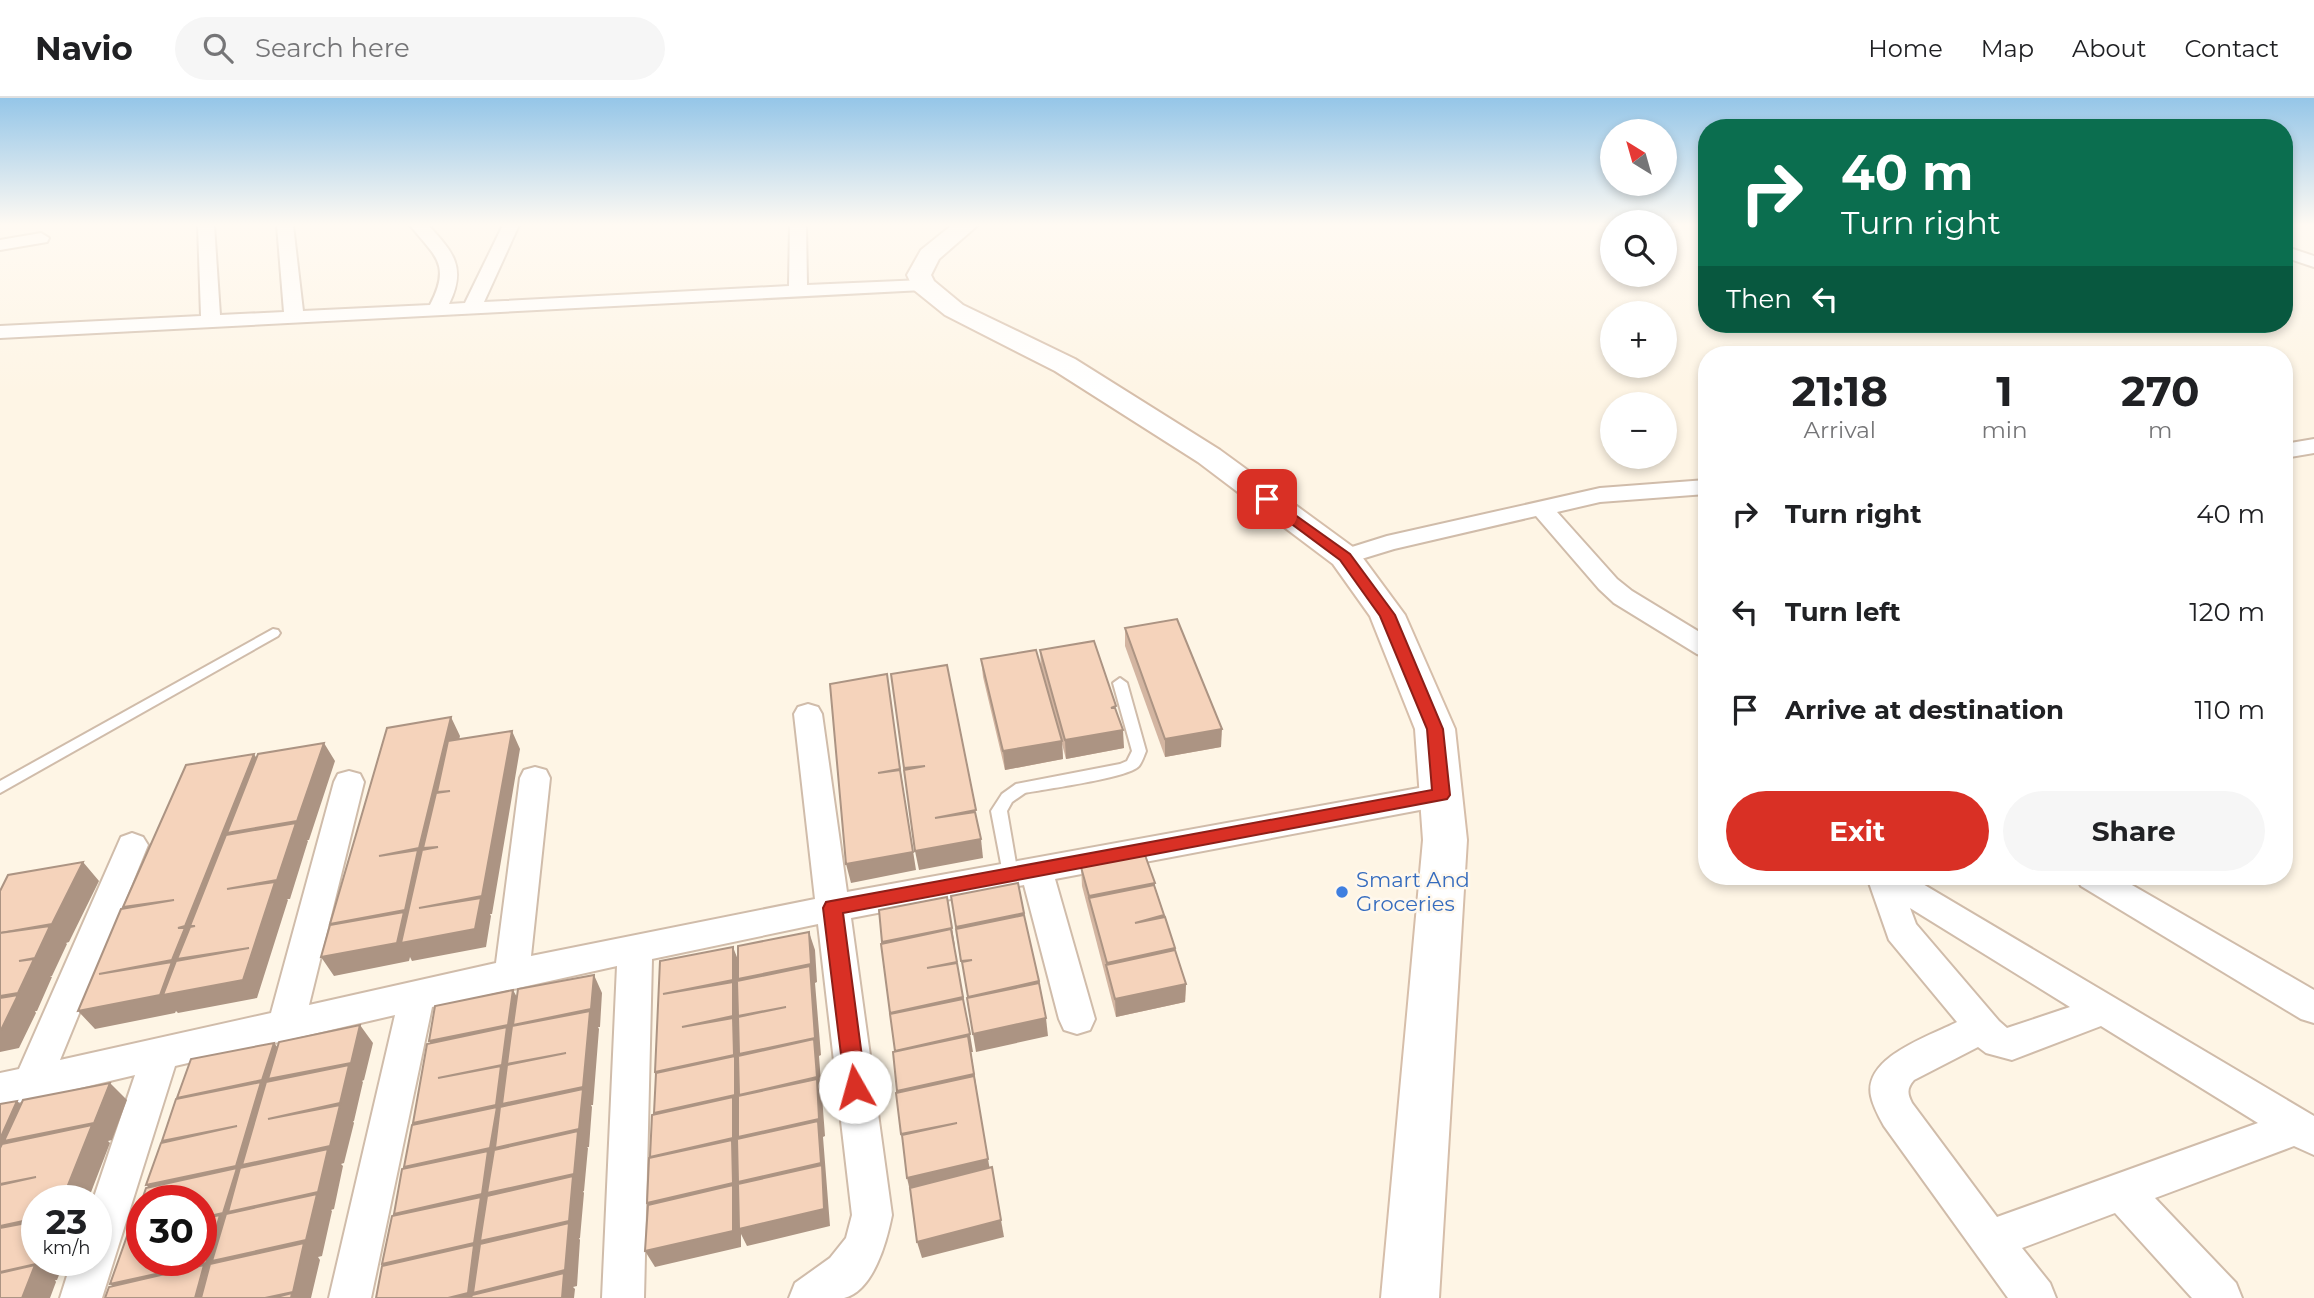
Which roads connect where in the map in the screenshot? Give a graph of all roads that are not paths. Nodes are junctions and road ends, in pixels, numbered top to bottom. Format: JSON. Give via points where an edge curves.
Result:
{"nodes":[{"id":1,"x":209,"y":281,"type":"edge"},
{"id":2,"x":291,"y":281,"type":"edge"},
{"id":3,"x":450,"y":281,"type":"edge"},
{"id":4,"x":484,"y":281,"type":"edge"},
{"id":5,"x":798,"y":281,"type":"edge"},
{"id":6,"x":921,"y":281,"type":"edge"},
{"id":7,"x":923,"y":285,"type":"junction"},
{"id":8,"x":798,"y":291,"type":"junction"},
{"id":9,"x":472,"y":307,"type":"junction"},
{"id":10,"x":437,"y":309,"type":"junction"},
{"id":11,"x":294,"y":315,"type":"junction"},
{"id":12,"x":211,"y":320,"type":"junction"},
{"id":13,"x":0,"y":332,"type":"edge"},
{"id":14,"x":2314,"y":446,"type":"edge"},
{"id":15,"x":2293,"y":450,"type":"edge"},
{"id":16,"x":1698,"y":487,"type":"edge"},
{"id":17,"x":1542,"y":509,"type":"junction"},
{"id":18,"x":1345,"y":557,"type":"junction"},
{"id":19,"x":273,"y":633,"type":"dead end"},
{"id":20,"x":1698,"y":643,"type":"edge"},
{"id":21,"x":1120,"y":683,"type":"dead end"},
{"id":22,"x":808,"y":713,"type":"dead end"},
{"id":23,"x":535,"y":778,"type":"dead end"},
{"id":24,"x":349,"y":782,"type":"dead end"},
{"id":25,"x":0,"y":788,"type":"edge"},
{"id":26,"x":1441,"y":795,"type":"junction"},
{"id":27,"x":132,"y":845,"type":"dead end"},
{"id":28,"x":1023,"y":872,"type":"junction"},
{"id":29,"x":1887,"y":885,"type":"edge"},
{"id":30,"x":1897,"y":885,"type":"edge"},
{"id":31,"x":2106,"y":885,"type":"edge"},
{"id":32,"x":833,"y":908,"type":"junction"},
{"id":33,"x":635,"y":948,"type":"junction"},
{"id":34,"x":512,"y":974,"type":"junction"},
{"id":35,"x":417,"y":995,"type":"junction"},
{"id":36,"x":2314,"y":1008,"type":"edge"},
{"id":37,"x":2104,"y":1010,"type":"junction"},
{"id":38,"x":1077,"y":1019,"type":"dead end"},
{"id":39,"x":286,"y":1025,"type":"junction"},
{"id":40,"x":1982,"y":1027,"type":"junction"},
{"id":41,"x":161,"y":1054,"type":"junction"},
{"id":42,"x":16,"y":1086,"type":"edge"},
{"id":43,"x":2306,"y":1132,"type":"edge"},
{"id":44,"x":2122,"y":1191,"type":"junction"},
{"id":45,"x":112,"y":1203,"type":"edge"},
{"id":46,"x":1989,"y":1240,"type":"junction"},
{"id":47,"x":88,"y":1276,"type":"edge"},
{"id":48,"x":81,"y":1298,"type":"edge"},
{"id":49,"x":350,"y":1298,"type":"edge"},
{"id":50,"x":623,"y":1298,"type":"edge"},
{"id":51,"x":810,"y":1298,"type":"edge"},
{"id":52,"x":1410,"y":1298,"type":"edge"},
{"id":53,"x":2035,"y":1298,"type":"edge"},
{"id":54,"x":2221,"y":1298,"type":"edge"}],
"edges":[{"from":1,"to":12,"type":"street"},
{"from":2,"to":11,"type":"street"},
{"from":3,"to":10,"type":"street"},
{"from":4,"to":9,"type":"street"},
{"from":5,"to":8,"type":"street"},
{"from":6,"to":7,"type":"main road"},
{"from":7,"to":8,"type":"street"},
{"from":7,"to":18,"type":"main road","via":[[954,310],[1065,365],[1209,456]]},
{"from":8,"to":9,"type":"street"},
{"from":9,"to":10,"type":"street"},
{"from":10,"to":11,"type":"street"},
{"from":11,"to":12,"type":"street"},
{"from":12,"to":13,"type":"street"},
{"from":14,"to":15,"type":"street"},
{"from":16,"to":17,"type":"street","via":[[1616,492]]},
{"from":17,"to":18,"type":"street","via":[[1387,543]]},
{"from":17,"to":20,"type":"street","via":[[1623,597]]},
{"from":18,"to":26,"type":"main road","via":[[1387,615],[1435,729]]},
{"from":19,"to":25,"type":"lane"},
{"from":21,"to":28,"type":"lane","via":[[1139,751],[1133,764],[1021,788],[999,811]]},
{"from":22,"to":32,"type":"street"},
{"from":23,"to":34,"type":"street"},
{"from":24,"to":39,"type":"street"},
{"from":26,"to":28,"type":"street"},
{"from":26,"to":52,"type":"main road","via":[[1445,840]]},
{"from":27,"to":42,"type":"street"},
{"from":28,"to":32,"type":"street"},
{"from":28,"to":38,"type":"street"},
{"from":29,"to":40,"type":"street","via":[[1901,930]]},
{"from":30,"to":37,"type":"street"},
{"from":31,"to":36,"type":"street"},
{"from":32,"to":33,"type":"street"},
{"from":32,"to":51,"type":"street","via":[[872,1215],[864,1248],[845,1273]]},
{"from":33,"to":34,"type":"street"},
{"from":33,"to":50,"type":"street"},
{"from":34,"to":35,"type":"street"},
{"from":35,"to":39,"type":"street"},
{"from":35,"to":49,"type":"street"},
{"from":37,"to":40,"type":"street","via":[[2012,1044],[1999,1042]]},
{"from":37,"to":43,"type":"street"},
{"from":39,"to":41,"type":"street"},
{"from":40,"to":46,"type":"street","via":[[1901,1068],[1891,1080],[1889,1094],[1897,1114]]},
{"from":41,"to":42,"type":"street"},
{"from":41,"to":45,"type":"street"},
{"from":43,"to":44,"type":"street"},
{"from":44,"to":46,"type":"street"},
{"from":44,"to":54,"type":"street"},
{"from":46,"to":53,"type":"street"},
{"from":47,"to":48,"type":"street"}]}
